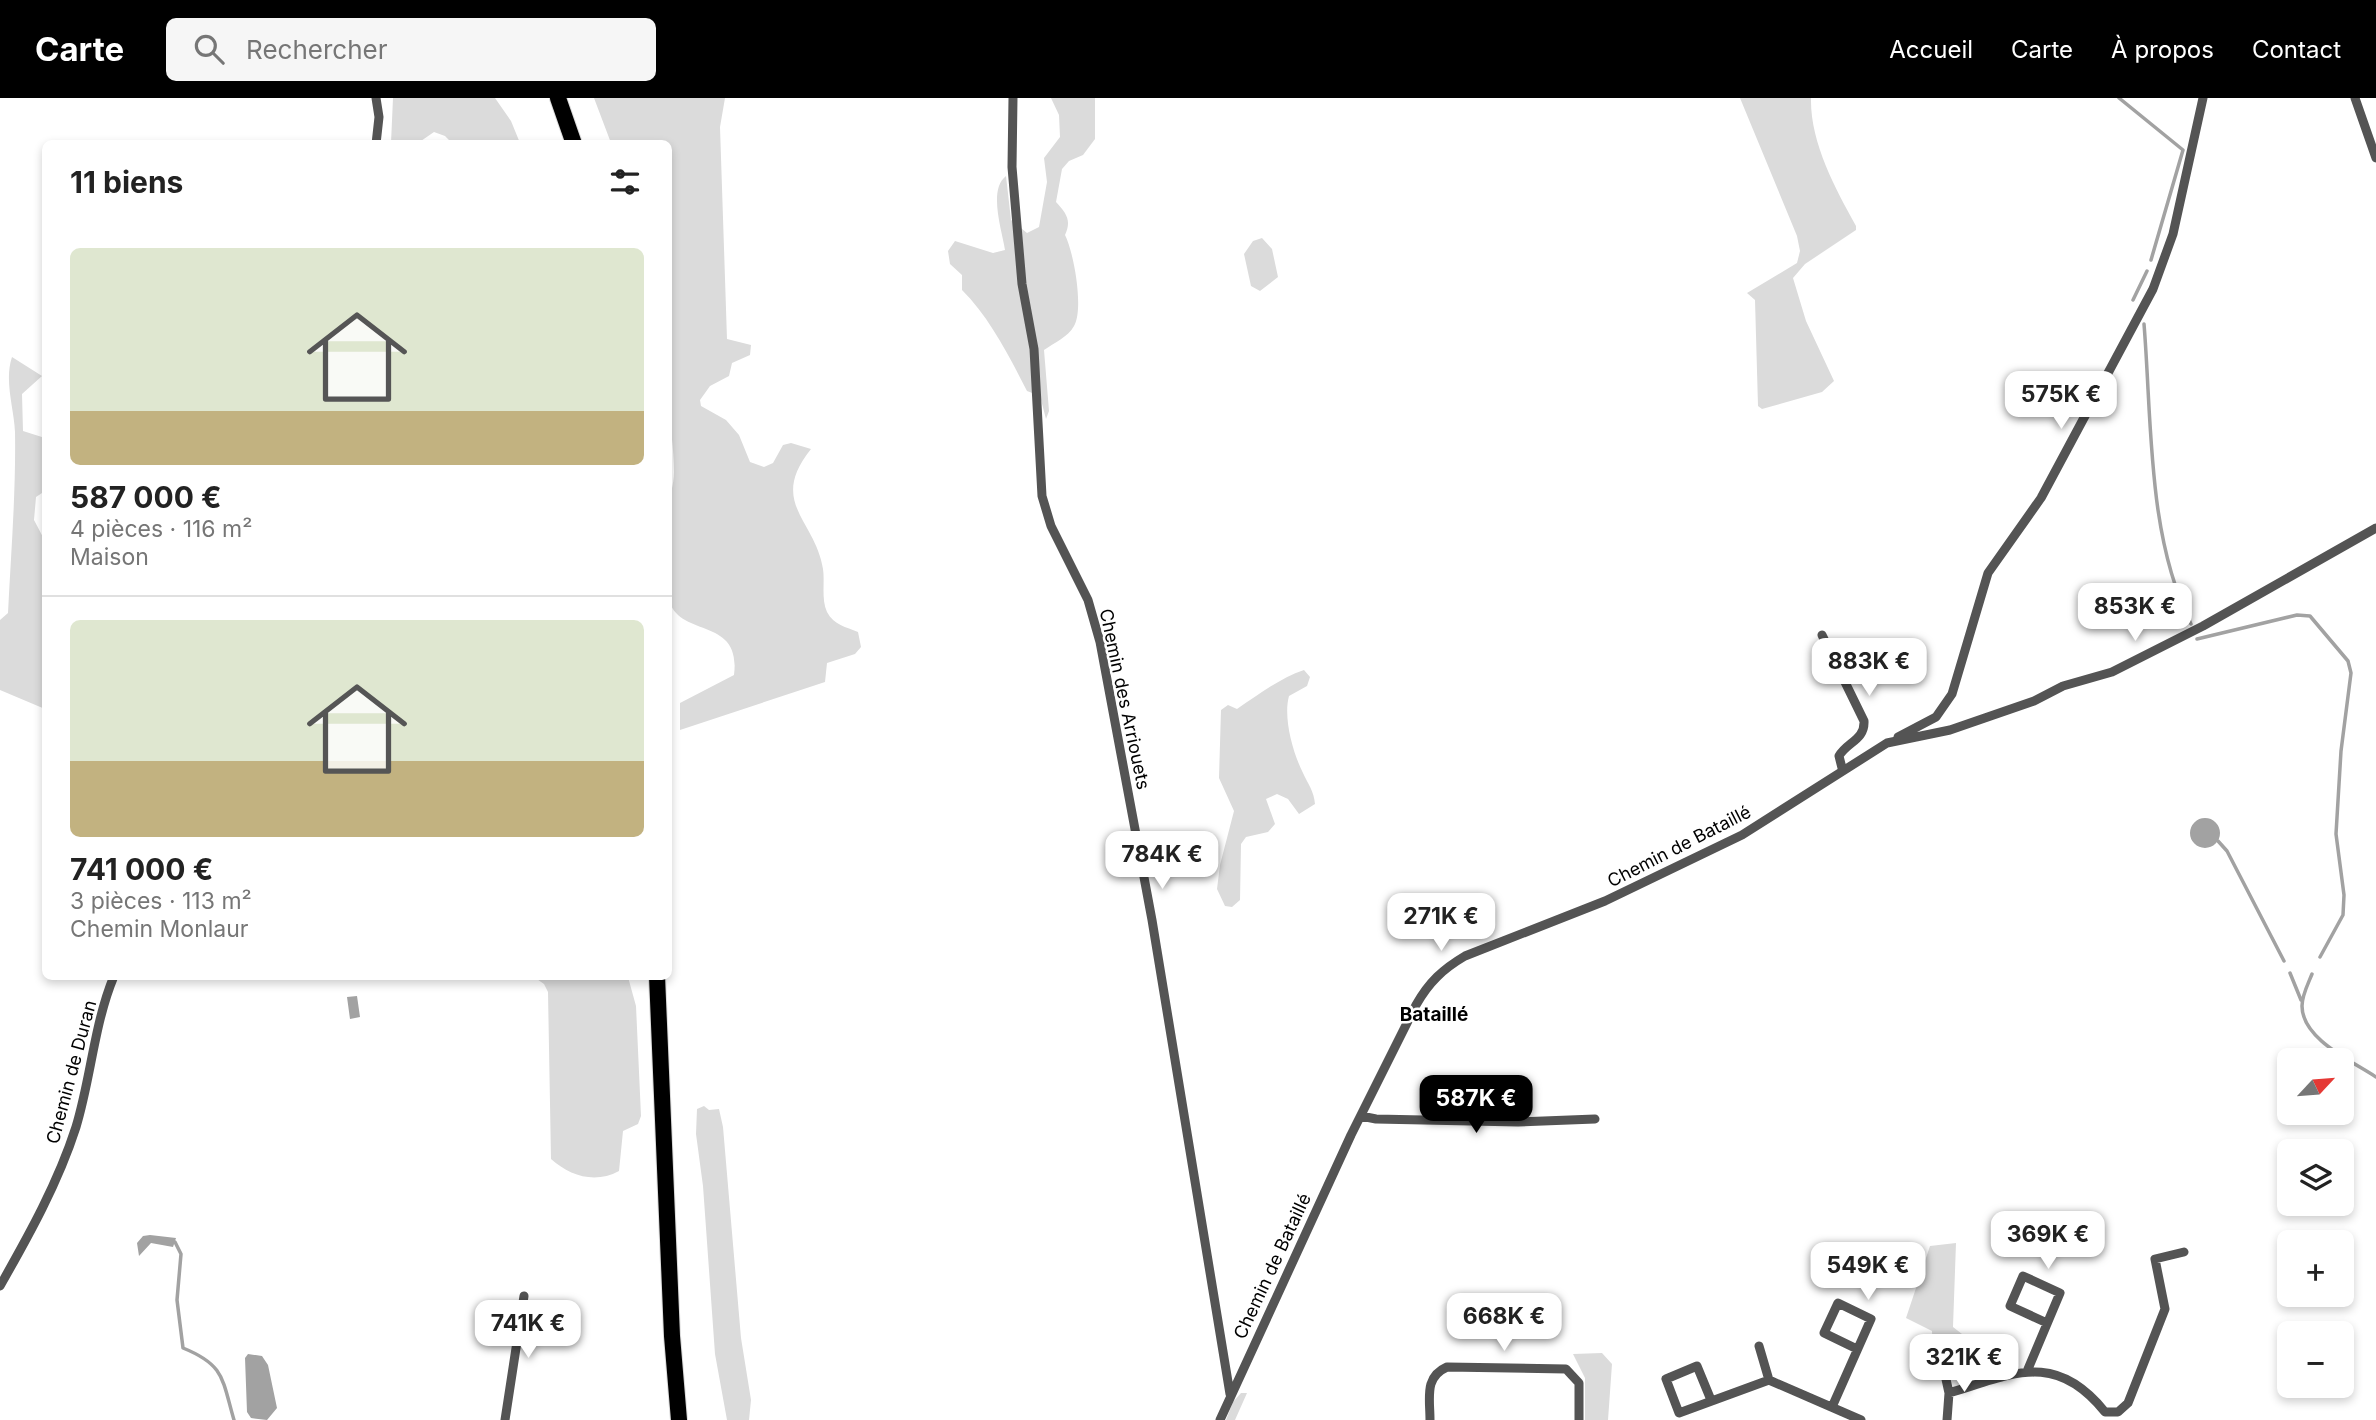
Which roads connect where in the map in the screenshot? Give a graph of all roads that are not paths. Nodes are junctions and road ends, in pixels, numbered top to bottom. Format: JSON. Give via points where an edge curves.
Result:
{"nodes":[{"id":1,"x":376,"y":98,"type":"edge"},
{"id":2,"x":558,"y":98,"type":"edge"},
{"id":3,"x":1013,"y":98,"type":"edge"},
{"id":4,"x":2203,"y":98,"type":"edge"},
{"id":5,"x":2355,"y":98,"type":"edge"},
{"id":6,"x":376,"y":140,"type":"edge"},
{"id":7,"x":573,"y":140,"type":"edge"},
{"id":8,"x":2376,"y":158,"type":"edge"},
{"id":9,"x":2376,"y":528,"type":"edge"},
{"id":10,"x":1822,"y":635,"type":"dead end"},
{"id":11,"x":1887,"y":743,"type":"junction"},
{"id":12,"x":1842,"y":768,"type":"dead end"},
{"id":13,"x":113,"y":980,"type":"edge"},
{"id":14,"x":657,"y":980,"type":"edge"},
{"id":15,"x":1361,"y":1115,"type":"junction"},
{"id":16,"x":1595,"y":1119,"type":"dead end"},
{"id":17,"x":2183,"y":1252,"type":"dead end"},
{"id":18,"x":0,"y":1286,"type":"edge"},
{"id":19,"x":524,"y":1296,"type":"dead end"},
{"id":20,"x":2047,"y":1323,"type":"junction"},
{"id":21,"x":1759,"y":1346,"type":"dead end"},
{"id":22,"x":1857,"y":1349,"type":"junction"},
{"id":23,"x":1944,"y":1370,"type":"dead end"},
{"id":24,"x":2028,"y":1370,"type":"junction"},
{"id":25,"x":1769,"y":1380,"type":"junction"},
{"id":26,"x":1949,"y":1393,"type":"junction"},
{"id":27,"x":1230,"y":1394,"type":"junction"},
{"id":28,"x":1711,"y":1400,"type":"junction"},
{"id":29,"x":1832,"y":1407,"type":"junction"},
{"id":30,"x":505,"y":1420,"type":"edge"},
{"id":31,"x":679,"y":1420,"type":"edge"},
{"id":32,"x":1220,"y":1420,"type":"edge"},
{"id":33,"x":1430,"y":1420,"type":"edge"},
{"id":34,"x":1580,"y":1420,"type":"edge"},
{"id":35,"x":1861,"y":1420,"type":"edge"},
{"id":36,"x":1947,"y":1420,"type":"edge"}],
"edges":[{"from":1,"to":6,"type":"street"},
{"from":2,"to":7,"type":"highway"},
{"from":3,"to":27,"type":"street","name":"Chemin des Arriouets","via":[[1012,167],[1022,284],[1034,349],[1042,496],[1051,526],[1088,600],[1100,642],[1154,932]]},
{"from":4,"to":11,"type":"street","via":[[2173,234],[2153,289],[2041,498],[1988,573],[1945,707],[1936,717]]},
{"from":5,"to":8,"type":"street"},
{"from":9,"to":11,"type":"street","name":"Chemin de Bataillé","via":[[2203,626],[2112,671],[1950,730]]},
{"from":10,"to":12,"type":"street","via":[[1864,721],[1859,738],[1839,756]]},
{"from":11,"to":15,"type":"street","name":"Chemin de Bataillé","via":[[1742,835],[1605,901],[1448,966],[1425,989]]},
{"from":13,"to":18,"type":"street","name":"Chemin de Duran","via":[[63,1163]]},
{"from":14,"to":31,"type":"highway"},
{"from":15,"to":16,"type":"street","via":[[1518,1122]]},
{"from":15,"to":27,"type":"street","name":"Chemin de Bataillé"},
{"from":17,"to":24,"type":"street","via":[[2155,1259],[2165,1309],[2124,1408],[2105,1412],[2081,1385]]},
{"from":19,"to":30,"type":"street"},
{"from":20,"to":20,"type":"street","via":[[2060,1293],[2023,1276],[2010,1306]]},
{"from":20,"to":24,"type":"street"},
{"from":21,"to":25,"type":"street"},
{"from":22,"to":22,"type":"street","via":[[1871,1319],[1838,1303],[1824,1333]]},
{"from":22,"to":29,"type":"street"},
{"from":23,"to":26,"type":"street"},
{"from":24,"to":26,"type":"street"},
{"from":25,"to":28,"type":"street"},
{"from":25,"to":29,"type":"street"},
{"from":26,"to":36,"type":"street"},
{"from":27,"to":32,"type":"street","name":"Chemin de Bataillé"},
{"from":28,"to":28,"type":"street","via":[[1679,1413],[1666,1379],[1697,1366]]},
{"from":29,"to":35,"type":"street"},
{"from":33,"to":34,"type":"street","via":[[1430,1382],[1447,1367],[1566,1369],[1579,1383]]}]}
